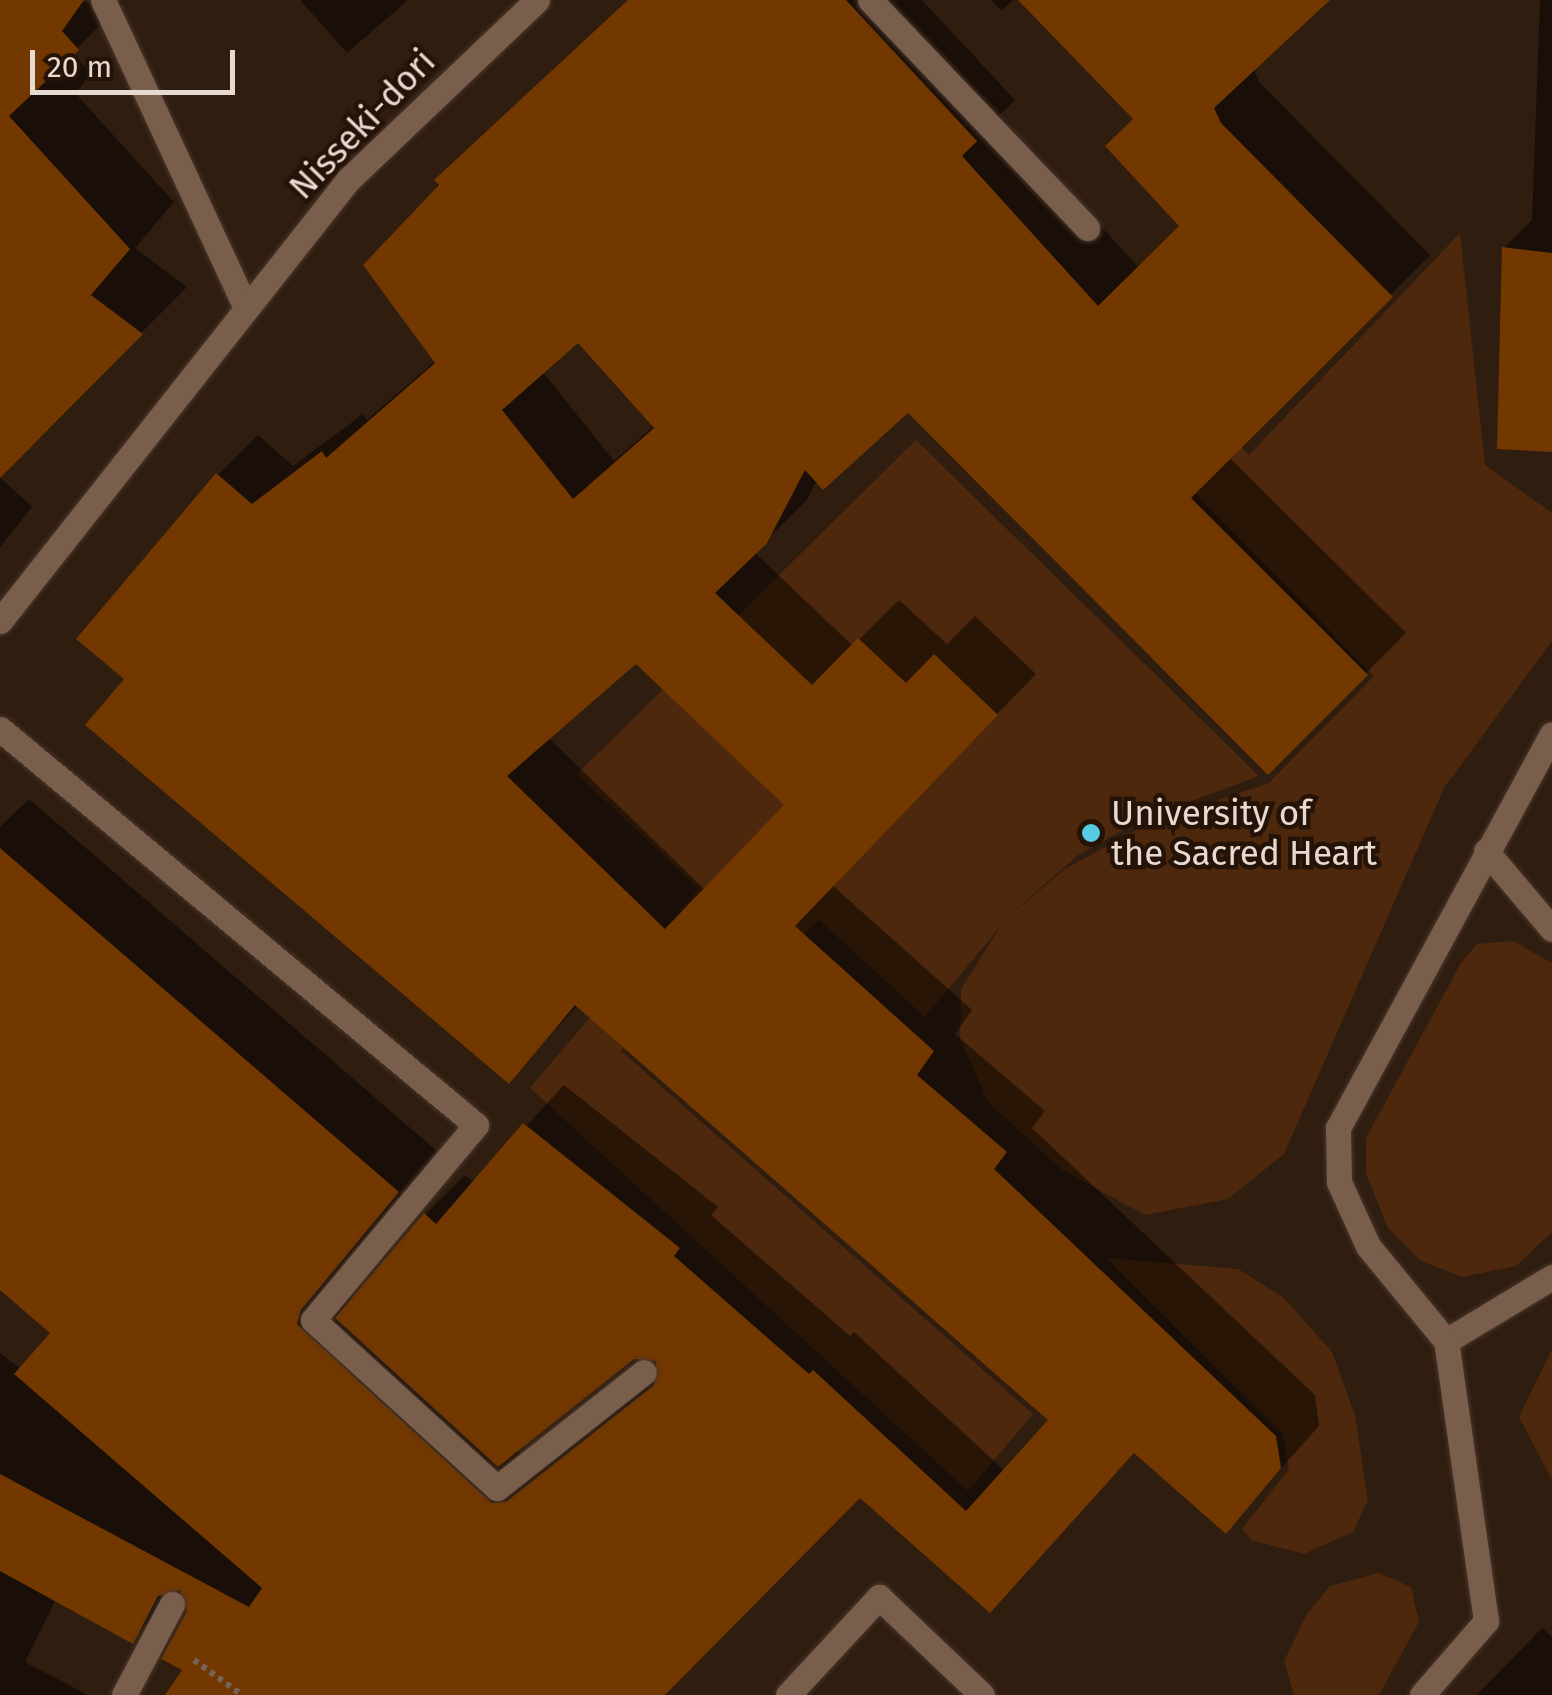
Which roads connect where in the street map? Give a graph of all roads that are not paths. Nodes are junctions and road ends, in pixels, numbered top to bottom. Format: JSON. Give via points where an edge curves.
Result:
{"nodes":[{"id":1,"x":103,"y":0,"type":"edge"},
{"id":2,"x":537,"y":0,"type":"edge"},
{"id":3,"x":870,"y":0,"type":"edge"},
{"id":4,"x":1087,"y":228,"type":"dead end"},
{"id":5,"x":245,"y":306,"type":"junction"},
{"id":6,"x":0,"y":621,"type":"edge"},
{"id":7,"x":0,"y":729,"type":"edge"},
{"id":8,"x":1552,"y":734,"type":"edge"},
{"id":9,"x":1486,"y":850,"type":"junction"},
{"id":10,"x":1552,"y":929,"type":"edge"},
{"id":11,"x":1552,"y":1277,"type":"edge"},
{"id":12,"x":1446,"y":1341,"type":"junction"},
{"id":13,"x":644,"y":1372,"type":"dead end"},
{"id":14,"x":172,"y":1604,"type":"dead end"},
{"id":15,"x":124,"y":1695,"type":"edge"},
{"id":16,"x":788,"y":1695,"type":"edge"},
{"id":17,"x":982,"y":1695,"type":"edge"},
{"id":18,"x":1422,"y":1695,"type":"edge"}],
"edges":[{"from":1,"to":5,"type":"street"},
{"from":2,"to":5,"type":"street","name":"Nisseki-dori","via":[[348,180]]},
{"from":3,"to":4,"type":"street"},
{"from":5,"to":6,"type":"street","name":"Nisseki-dori"},
{"from":7,"to":13,"type":"street","via":[[476,1125],[313,1320],[496,1488]]},
{"from":8,"to":9,"type":"street"},
{"from":9,"to":10,"type":"street"},
{"from":9,"to":12,"type":"street","via":[[1338,1128],[1339,1182],[1368,1246]]},
{"from":11,"to":12,"type":"street"},
{"from":12,"to":18,"type":"street","via":[[1486,1621]]},
{"from":14,"to":15,"type":"street"},
{"from":16,"to":17,"type":"street","via":[[879,1597]]}]}
